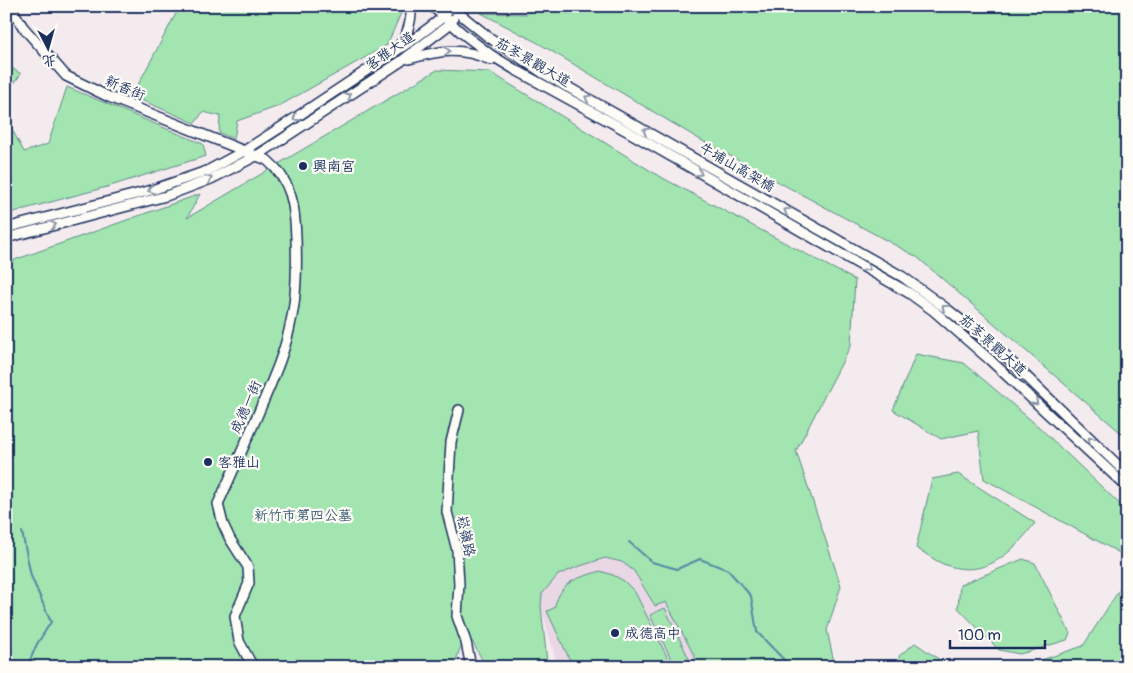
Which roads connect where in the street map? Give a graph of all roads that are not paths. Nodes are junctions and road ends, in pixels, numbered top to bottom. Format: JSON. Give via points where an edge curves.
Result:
{"nodes":[{"id":1,"x":10,"y":6,"type":"edge"},
{"id":2,"x":411,"y":6,"type":"edge"},
{"id":3,"x":432,"y":6,"type":"edge"},
{"id":4,"x":453,"y":9,"type":"edge"},
{"id":5,"x":443,"y":16,"type":"junction"},
{"id":6,"x":450,"y":24,"type":"junction"},
{"id":7,"x":395,"y":52,"type":"junction"},
{"id":8,"x":400,"y":62,"type":"junction"},
{"id":9,"x":514,"y":69,"type":"junction"},
{"id":10,"x":629,"y":127,"type":"junction"},
{"id":11,"x":244,"y":151,"type":"junction"},
{"id":12,"x":258,"y":155,"type":"junction"},
{"id":13,"x":6,"y":228,"type":"edge"},
{"id":14,"x":829,"y":235,"type":"joint"},
{"id":15,"x":6,"y":238,"type":"edge"},
{"id":16,"x":824,"y":245,"type":"joint"},
{"id":17,"x":459,"y":410,"type":"dead end"},
{"id":18,"x":1127,"y":474,"type":"edge"},
{"id":19,"x":1127,"y":487,"type":"edge"},
{"id":20,"x":253,"y":667,"type":"edge"},
{"id":21,"x":471,"y":667,"type":"edge"}],
"edges":[{"from":1,"to":11,"type":"street","name":"新香街","via":[[22,27],[66,76],[109,97]]},
{"from":2,"to":7,"type":"street","via":[[412,19],[408,31]]},
{"from":3,"to":5,"type":"street","name":"茄苳景觀大道"},
{"from":4,"to":5,"type":"street","name":"客雅大道"},
{"from":4,"to":6,"type":"street","name":"客雅大道"},
{"from":10,"to":4,"type":"street","name":"茄苳景觀大道","one_way":true,"via":[[487,36]]},
{"from":5,"to":6,"type":"street","name":"茄苳景觀大道"},
{"from":5,"to":7,"type":"street","name":"客雅大道"},
{"from":6,"to":8,"type":"street","name":"客雅大道"},
{"from":6,"to":9,"type":"street","name":"茄苳景觀大道"},
{"from":7,"to":11,"type":"street","name":"客雅大道","one_way":true},
{"from":8,"to":9,"type":"street","one_way":true,"via":[[450,50],[483,56]]},
{"from":12,"to":8,"type":"street","name":"客雅大道","one_way":true},
{"from":9,"to":10,"type":"street","name":"茄苳景觀大道"},
{"from":14,"to":10,"type":"street","name":"牛埔山高架橋","one_way":true},
{"from":10,"to":16,"type":"street","name":"牛埔山高架橋","one_way":true},
{"from":11,"to":12,"type":"street","name":"新香街"},
{"from":11,"to":13,"type":"street","name":"客雅大道","one_way":true,"via":[[207,171],[152,190]]},
{"from":15,"to":12,"type":"street","name":"客雅大道","one_way":true,"via":[[166,196],[211,179]]},
{"from":12,"to":20,"type":"street","name":"成德一街","via":[[276,168],[291,194],[296,217],[296,247],[292,320],[280,363],[218,504],[226,532],[248,567],[249,583],[235,616],[239,641]]},
{"from":18,"to":14,"type":"street","name":"茄苳景觀大道","one_way":true,"via":[[1000,351],[903,278]]},
{"from":16,"to":19,"type":"street","name":"茄苳景觀大道","one_way":true,"via":[[909,293],[934,312]]},
{"from":17,"to":21,"type":"street","name":"崧嶺路","via":[[452,442],[447,512],[457,550],[457,616]]}]}
